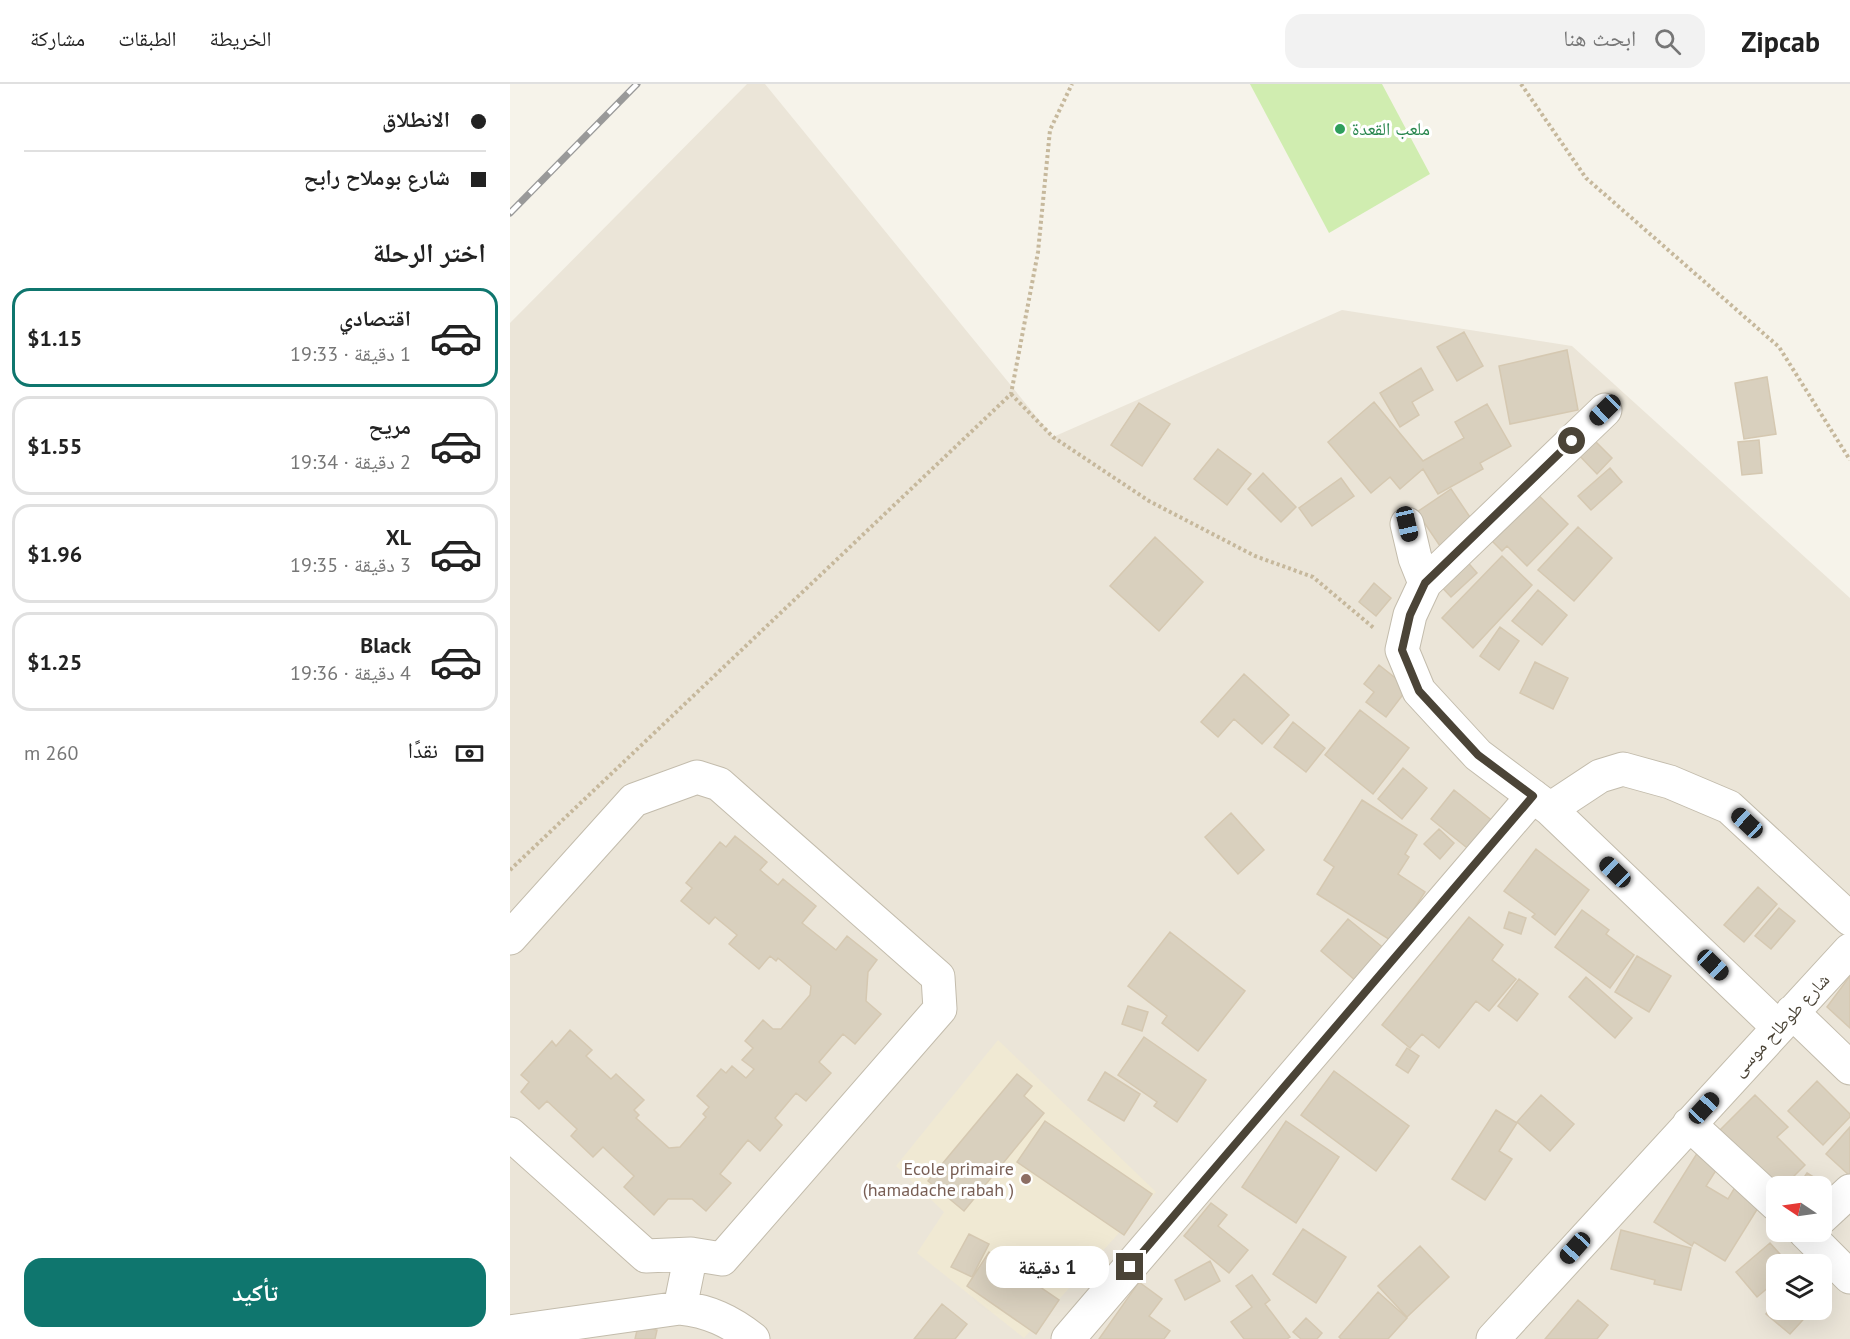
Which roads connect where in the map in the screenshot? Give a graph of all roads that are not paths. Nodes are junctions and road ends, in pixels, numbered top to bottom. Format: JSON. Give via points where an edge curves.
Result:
{"nodes":[{"id":1,"x":1605,"y":410,"type":"dead end"},
{"id":2,"x":1407,"y":524,"type":"dead end"},
{"id":3,"x":1425,"y":583,"type":"junction"},
{"id":4,"x":1541,"y":802,"type":"junction"},
{"id":5,"x":1850,"y":919,"type":"edge"},
{"id":6,"x":510,"y":938,"type":"edge"},
{"id":7,"x":1850,"y":950,"type":"edge"},
{"id":8,"x":1785,"y":1020,"type":"junction"},
{"id":9,"x":1850,"y":1068,"type":"edge"},
{"id":10,"x":1689,"y":1124,"type":"junction"},
{"id":11,"x":510,"y":1134,"type":"edge"},
{"id":12,"x":1850,"y":1191,"type":"edge"},
{"id":13,"x":1766,"y":1195,"type":"edge"},
{"id":14,"x":1832,"y":1208,"type":"edge"},
{"id":15,"x":1815,"y":1242,"type":"edge"},
{"id":16,"x":691,"y":1254,"type":"junction"},
{"id":17,"x":1850,"y":1277,"type":"edge"},
{"id":18,"x":680,"y":1308,"type":"junction"},
{"id":19,"x":510,"y":1332,"type":"edge"},
{"id":20,"x":753,"y":1339,"type":"edge"},
{"id":21,"x":1068,"y":1339,"type":"edge"},
{"id":22,"x":1493,"y":1339,"type":"edge"}],
"edges":[{"from":1,"to":3,"type":"street"},
{"from":2,"to":3,"type":"street"},
{"from":3,"to":4,"type":"street","via":[[1410,615],[1402,650],[1419,691],[1478,755]]},
{"from":4,"to":5,"type":"street","via":[[1623,770],[1670,782],[1729,807]]},
{"from":4,"to":8,"type":"street"},
{"from":4,"to":21,"type":"street"},
{"from":6,"to":16,"type":"street","via":[[634,800],[698,777],[719,784],[938,977],[940,1009],[723,1259]]},
{"from":7,"to":8,"type":"street","name":"شارع طوطاح موسى"},
{"from":8,"to":9,"type":"street"},
{"from":8,"to":10,"type":"street","name":"شارع طوطاح موسى"},
{"from":10,"to":13,"type":"street"},
{"from":10,"to":22,"type":"street","name":"شارع طوطاح موسى"},
{"from":11,"to":16,"type":"street","via":[[646,1256]]},
{"from":12,"to":14,"type":"street"},
{"from":15,"to":17,"type":"street"},
{"from":16,"to":18,"type":"street"},
{"from":18,"to":19,"type":"street"},
{"from":18,"to":20,"type":"street","via":[[721,1317]]}]}
